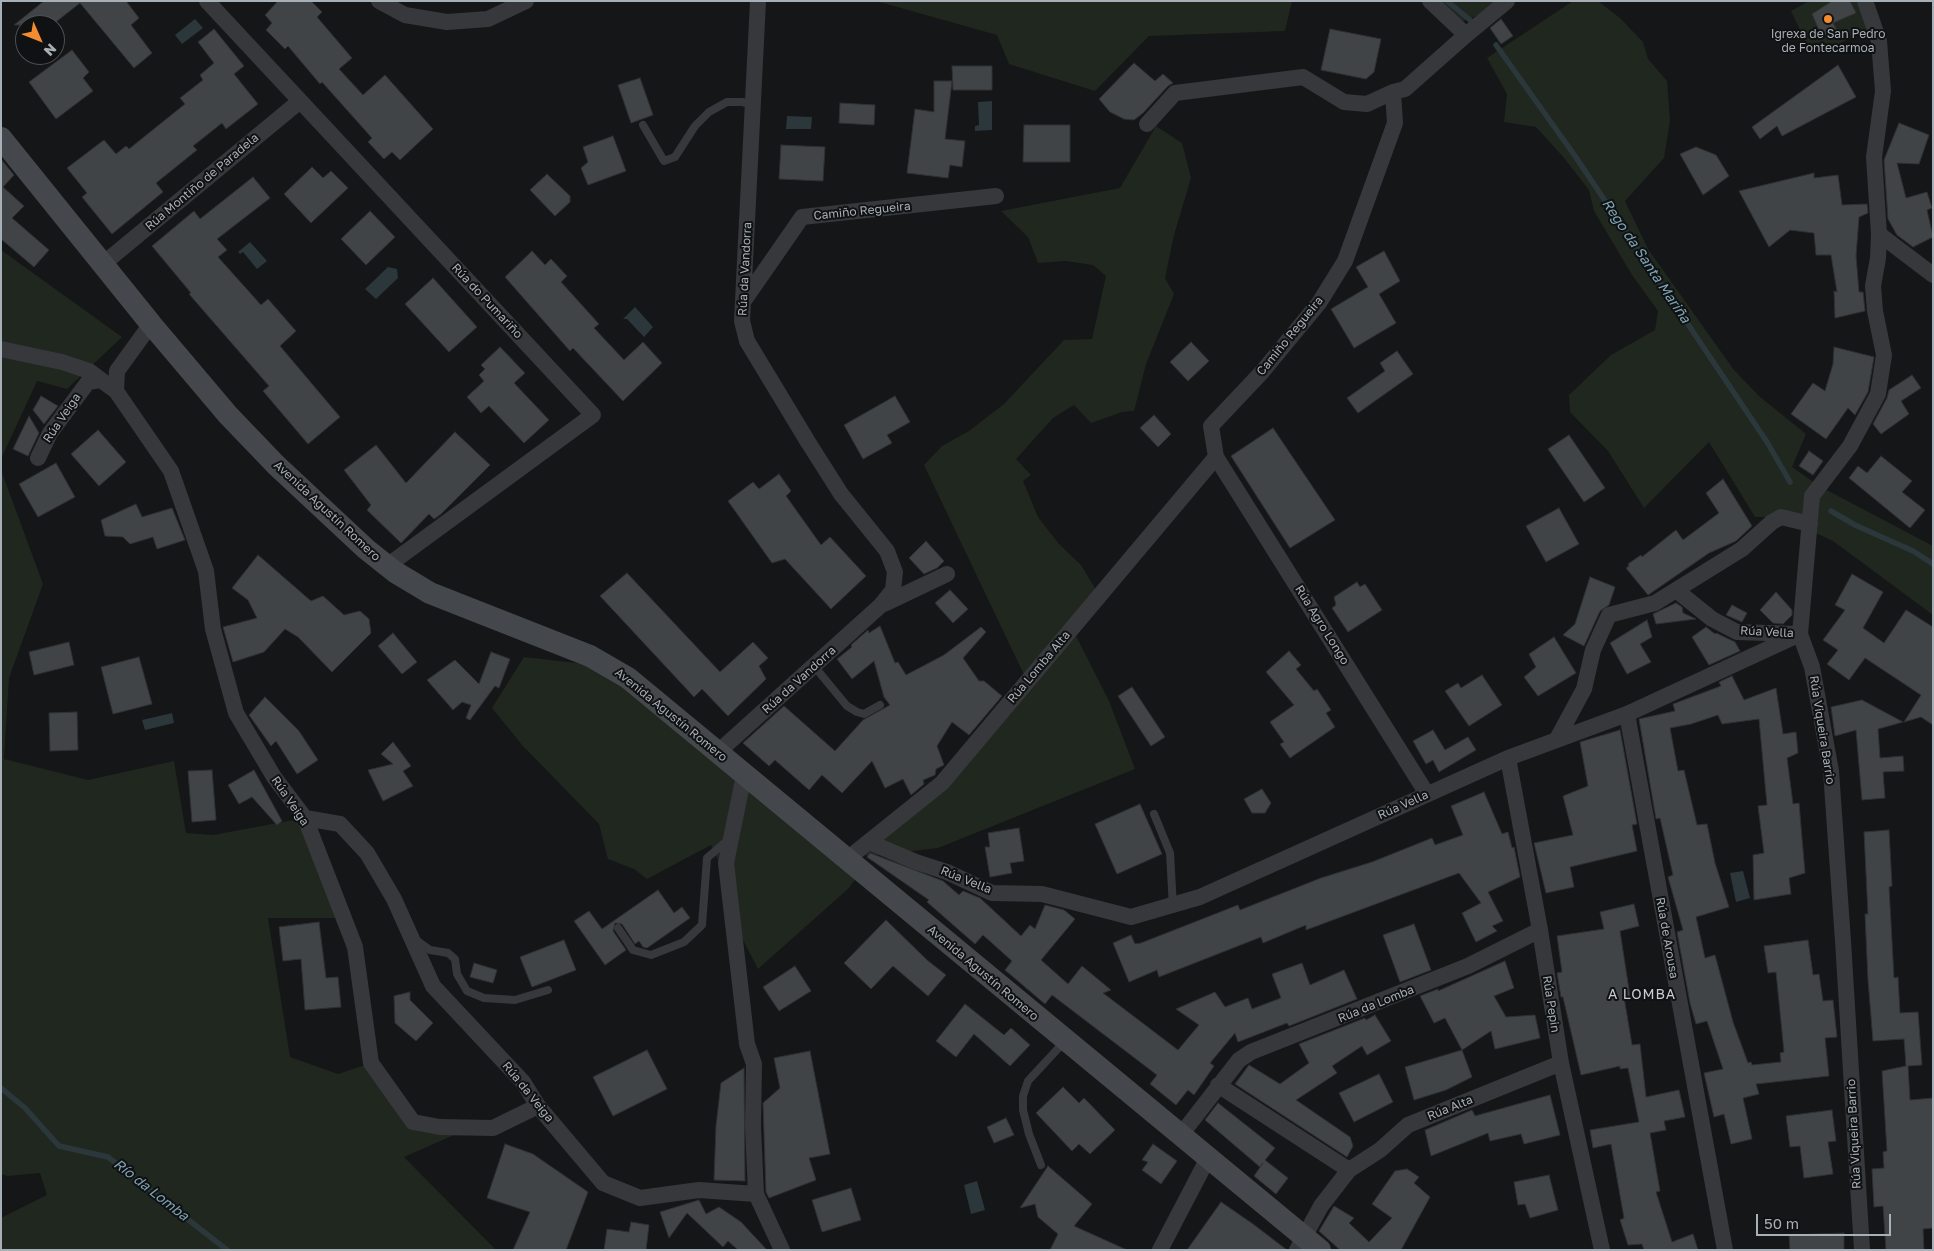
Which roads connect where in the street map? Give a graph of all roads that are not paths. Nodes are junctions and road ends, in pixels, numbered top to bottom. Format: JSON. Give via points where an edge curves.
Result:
{"nodes":[{"id":1,"x":206,"y":1,"type":"edge"},
{"id":2,"x":378,"y":1,"type":"edge"},
{"id":3,"x":526,"y":1,"type":"edge"},
{"id":4,"x":758,"y":1,"type":"edge"},
{"id":5,"x":1430,"y":1,"type":"edge"},
{"id":6,"x":1507,"y":1,"type":"edge"},
{"id":7,"x":1865,"y":1,"type":"edge"},
{"id":8,"x":1466,"y":35,"type":"junction"},
{"id":9,"x":1393,"y":92,"type":"junction"},
{"id":10,"x":300,"y":101,"type":"junction"},
{"id":11,"x":753,"y":106,"type":"junction"},
{"id":12,"x":1146,"y":124,"type":"dead end"},
{"id":13,"x":643,"y":125,"type":"dead end"},
{"id":14,"x":1,"y":138,"type":"edge"},
{"id":15,"x":996,"y":196,"type":"dead end"},
{"id":16,"x":1879,"y":234,"type":"junction"},
{"id":17,"x":103,"y":264,"type":"junction"},
{"id":18,"x":1933,"y":275,"type":"edge"},
{"id":19,"x":743,"y":302,"type":"junction"},
{"id":20,"x":151,"y":324,"type":"junction"},
{"id":21,"x":1,"y":349,"type":"edge"},
{"id":22,"x":101,"y":380,"type":"junction"},
{"id":23,"x":116,"y":392,"type":"junction"},
{"id":24,"x":1216,"y":457,"type":"junction"},
{"id":25,"x":38,"y":458,"type":"dead end"},
{"id":26,"x":1810,"y":524,"type":"junction"},
{"id":27,"x":387,"y":566,"type":"junction"},
{"id":28,"x":947,"y":574,"type":"dead end"},
{"id":29,"x":1676,"y":590,"type":"junction"},
{"id":30,"x":880,"y":606,"type":"junction"},
{"id":31,"x":1800,"y":634,"type":"junction"},
{"id":32,"x":814,"y":666,"type":"junction"},
{"id":33,"x":880,"y":705,"type":"dead end"},
{"id":34,"x":1627,"y":714,"type":"junction"},
{"id":35,"x":1557,"y":739,"type":"junction"},
{"id":36,"x":717,"y":753,"type":"junction"},
{"id":37,"x":1508,"y":758,"type":"junction"},
{"id":38,"x":744,"y":775,"type":"junction"},
{"id":39,"x":1427,"y":794,"type":"junction"},
{"id":40,"x":1154,"y":814,"type":"dead end"},
{"id":41,"x":305,"y":818,"type":"junction"},
{"id":42,"x":731,"y":838,"type":"junction"},
{"id":43,"x":869,"y":842,"type":"junction"},
{"id":44,"x":846,"y":860,"type":"junction"},
{"id":45,"x":1173,"y":906,"type":"junction"},
{"id":46,"x":618,"y":928,"type":"dead end"},
{"id":47,"x":1540,"y":930,"type":"junction"},
{"id":48,"x":410,"y":936,"type":"junction"},
{"id":49,"x":548,"y":990,"type":"dead end"},
{"id":50,"x":1065,"y":1041,"type":"junction"},
{"id":51,"x":1561,"y":1063,"type":"junction"},
{"id":52,"x":1218,"y":1084,"type":"junction"},
{"id":53,"x":538,"y":1106,"type":"junction"},
{"id":54,"x":1180,"y":1136,"type":"junction"},
{"id":55,"x":1208,"y":1158,"type":"junction"},
{"id":56,"x":1041,"y":1165,"type":"dead end"},
{"id":57,"x":1349,"y":1170,"type":"junction"},
{"id":58,"x":756,"y":1194,"type":"junction"},
{"id":59,"x":1300,"y":1243,"type":"edge"},
{"id":60,"x":782,"y":1250,"type":"edge"},
{"id":61,"x":1160,"y":1250,"type":"edge"},
{"id":62,"x":1320,"y":1250,"type":"edge"},
{"id":63,"x":1602,"y":1250,"type":"edge"},
{"id":64,"x":1725,"y":1250,"type":"edge"},
{"id":65,"x":1862,"y":1250,"type":"edge"}],
"edges":[{"from":1,"to":10,"type":"street","name":"Rúa do Pumariño"},
{"from":2,"to":3,"type":"street","via":[[405,15],[447,22],[488,19]]},
{"from":4,"to":11,"type":"street","name":"Rúa da Vandorra"},
{"from":5,"to":8,"type":"street"},
{"from":6,"to":8,"type":"street"},
{"from":7,"to":16,"type":"street","name":"Rúa Viqueira Barrio","via":[[1879,40],[1883,91],[1874,157]]},
{"from":8,"to":9,"type":"street","via":[[1405,89]]},
{"from":9,"to":12,"type":"street","via":[[1367,104],[1344,102],[1303,78],[1175,93]]},
{"from":9,"to":24,"type":"street","name":"Camiño Regueira","via":[[1395,123],[1345,261],[1319,303],[1262,372],[1211,426]]},
{"from":10,"to":17,"type":"street","name":"Rúa Montiño de Paradela"},
{"from":10,"to":27,"type":"street","name":"Rúa do Pumariño","via":[[593,415]]},
{"from":11,"to":13,"type":"lane","via":[[727,102],[709,112],[695,126],[675,157],[664,161]]},
{"from":11,"to":19,"type":"street","name":"Rúa da Vandorra"},
{"from":14,"to":17,"type":"street","name":"Avenida Agustín Romero"},
{"from":15,"to":19,"type":"street","name":"Camiño Regueira","via":[[802,217]]},
{"from":16,"to":18,"type":"street"},
{"from":16,"to":26,"type":"street","name":"Rúa Viqueira Barrio","via":[[1873,286],[1884,355],[1878,394],[1850,446],[1812,496]]},
{"from":17,"to":20,"type":"street","name":"Avenida Agustín Romero"},
{"from":19,"to":30,"type":"street","name":"Rúa da Vandorra","via":[[742,320],[747,341],[841,494],[887,551],[895,572],[893,590]]},
{"from":20,"to":23,"type":"street","via":[[118,371]]},
{"from":20,"to":27,"type":"street","name":"Avenida Agustín Romero","via":[[276,466]]},
{"from":21,"to":22,"type":"street","via":[[62,362],[89,371]]},
{"from":22,"to":23,"type":"street","name":"Rúa Veiga"},
{"from":22,"to":25,"type":"street","name":"Rúa Veiga","via":[[88,382],[70,403]]},
{"from":23,"to":41,"type":"street","name":"Rúa Veiga","via":[[171,471],[206,571],[213,629],[236,713],[274,777]]},
{"from":24,"to":39,"type":"street","name":"Rúa Agro Longo"},
{"from":24,"to":43,"type":"street","name":"Rúa Lomba Alta","via":[[942,783]]},
{"from":26,"to":29,"type":"street","via":[[1781,517],[1742,549]]},
{"from":26,"to":31,"type":"street","name":"Rúa Viqueira Barrio"},
{"from":27,"to":36,"type":"street","name":"Avenida Agustín Romero","via":[[430,593],[616,669]]},
{"from":28,"to":30,"type":"street","name":"Rúa da Vandorra"},
{"from":29,"to":31,"type":"street","name":"Rúa Vella","via":[[1712,619],[1737,632]]},
{"from":29,"to":35,"type":"street","via":[[1655,603],[1609,615],[1593,650],[1584,689]]},
{"from":30,"to":32,"type":"street","name":"Rúa da Vandorra"},
{"from":31,"to":34,"type":"street","name":"Rúa Vella"},
{"from":31,"to":65,"type":"street","name":"Rúa Viqueira Barrio","via":[[1812,667],[1830,771],[1844,941]]},
{"from":32,"to":33,"type":"lane","via":[[857,712],[864,714]]},
{"from":32,"to":36,"type":"street","name":"Rúa da Vandorra"},
{"from":34,"to":35,"type":"street","name":"Rúa Vella"},
{"from":34,"to":64,"type":"street","name":"Rúa de Arousa"},
{"from":35,"to":37,"type":"street","name":"Rúa Vella"},
{"from":36,"to":38,"type":"street","name":"Avenida Agustín Romero"},
{"from":37,"to":39,"type":"street","name":"Rúa Vella"},
{"from":37,"to":47,"type":"street","name":"Rúa Pepin"},
{"from":38,"to":42,"type":"street"},
{"from":38,"to":44,"type":"street","name":"Avenida Agustín Romero"},
{"from":39,"to":45,"type":"street","name":"Rúa Vella","via":[[1200,897]]},
{"from":40,"to":45,"type":"lane","via":[[1170,853]]},
{"from":41,"to":48,"type":"street","name":"Rúa da Veiga","via":[[340,824],[367,853],[394,899]]},
{"from":41,"to":53,"type":"street","name":"Rúa Veiga","via":[[358,953],[371,1063],[413,1122],[440,1128],[493,1128]]},
{"from":42,"to":46,"type":"lane","via":[[706,858],[702,924],[684,942],[651,955],[633,950]]},
{"from":42,"to":58,"type":"street","via":[[726,864],[747,1044],[754,1064]]},
{"from":43,"to":44,"type":"street","name":"Rúa Lomba Alta"},
{"from":43,"to":45,"type":"street","name":"Rúa Vella","via":[[992,893],[1042,894],[1131,917]]},
{"from":44,"to":50,"type":"street","name":"Avenida Agustín Romero"},
{"from":47,"to":51,"type":"street","name":"Rúa Pepin"},
{"from":47,"to":52,"type":"street","name":"Rúa da Lomba","via":[[1459,970],[1252,1052],[1238,1060]]},
{"from":48,"to":49,"type":"lane","via":[[430,950],[448,953],[455,959],[457,974],[467,991],[484,998],[515,1000]]},
{"from":48,"to":53,"type":"street","name":"Rúa da Veiga","via":[[433,986],[523,1082]]},
{"from":50,"to":54,"type":"street","name":"Avenida Agustín Romero"},
{"from":50,"to":56,"type":"lane","via":[[1028,1081],[1023,1096],[1029,1134]]},
{"from":51,"to":57,"type":"street","name":"Rúa Alta","via":[[1408,1125],[1380,1150]]},
{"from":51,"to":63,"type":"street","name":"Rúa Pepin"},
{"from":52,"to":54,"type":"street","name":"Rúa da Lomba"},
{"from":52,"to":57,"type":"street"},
{"from":53,"to":58,"type":"street","name":"Rúa da Veiga","via":[[603,1183],[640,1198],[699,1190]]},
{"from":54,"to":55,"type":"street","name":"Avenida Agustín Romero"},
{"from":55,"to":59,"type":"street","name":"Avenida Agustín Romero"},
{"from":55,"to":61,"type":"street"},
{"from":57,"to":59,"type":"street","via":[[1321,1206]]},
{"from":58,"to":60,"type":"street"},
{"from":59,"to":62,"type":"street","name":"Avenida Agustín Romero"}]}
